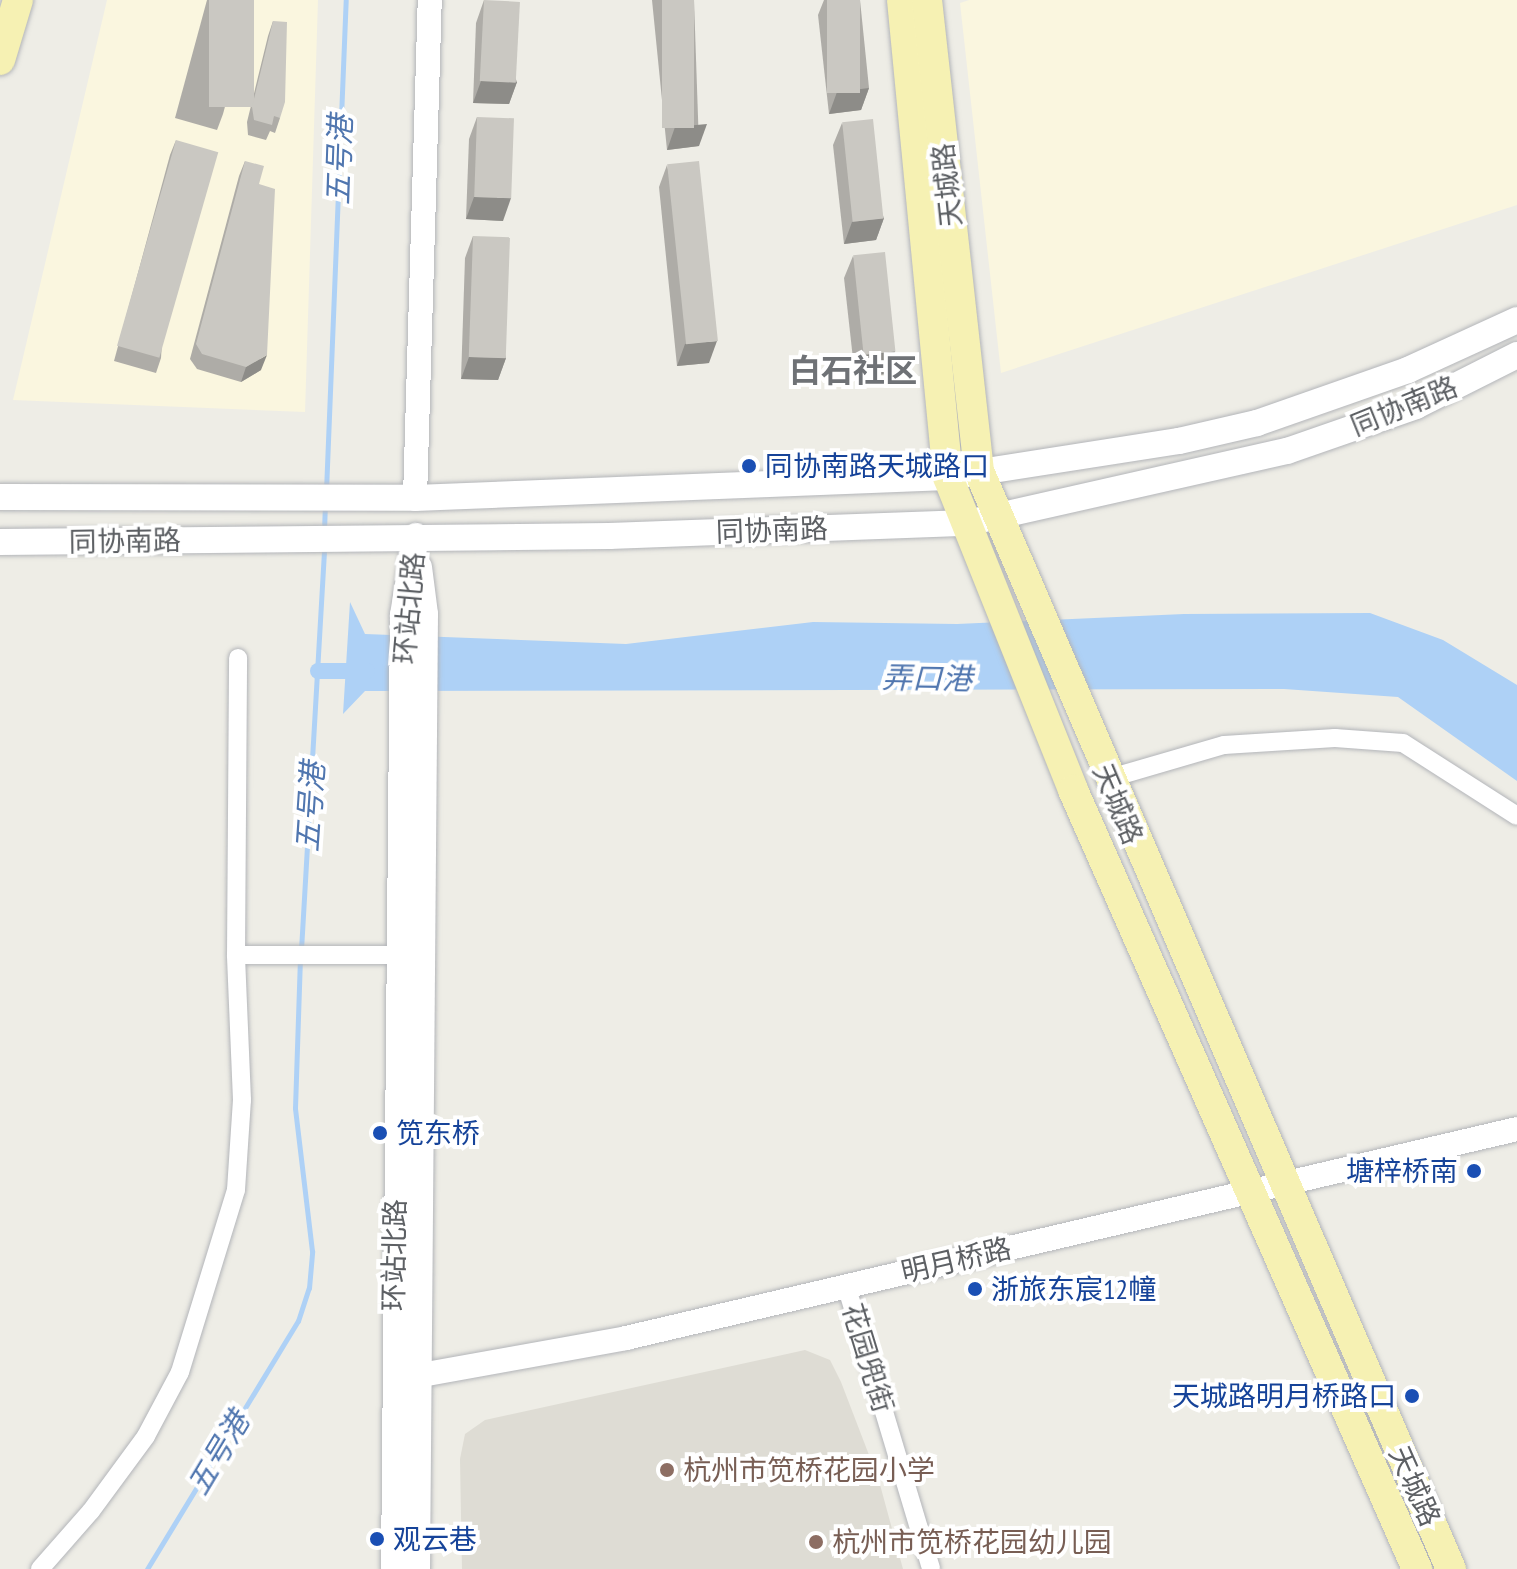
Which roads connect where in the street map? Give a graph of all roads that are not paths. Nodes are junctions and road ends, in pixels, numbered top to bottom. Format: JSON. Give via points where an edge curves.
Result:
{"nodes":[{"id":1,"x":18,"y":0,"type":"edge"},
{"id":2,"x":430,"y":0,"type":"edge"},
{"id":3,"x":902,"y":0,"type":"edge"},
{"id":4,"x":927,"y":0,"type":"edge"},
{"id":5,"x":0,"y":60,"type":"edge"},
{"id":6,"x":1517,"y":320,"type":"edge"},
{"id":7,"x":1517,"y":355,"type":"edge"},
{"id":8,"x":979,"y":471,"type":"junction"},
{"id":9,"x":948,"y":477,"type":"junction"},
{"id":10,"x":0,"y":497,"type":"edge"},
{"id":11,"x":415,"y":498,"type":"junction"},
{"id":12,"x":998,"y":518,"type":"junction"},
{"id":13,"x":967,"y":523,"type":"junction"},
{"id":14,"x":416,"y":536,"type":"junction"},
{"id":15,"x":0,"y":542,"type":"edge"},
{"id":16,"x":238,"y":658,"type":"dead end"},
{"id":17,"x":1107,"y":779,"type":"junction"},
{"id":18,"x":1517,"y":816,"type":"edge"},
{"id":19,"x":236,"y":955,"type":"junction"},
{"id":20,"x":399,"y":955,"type":"junction"},
{"id":21,"x":1517,"y":1129,"type":"edge"},
{"id":22,"x":1281,"y":1180,"type":"junction"},
{"id":23,"x":1248,"y":1191,"type":"junction"},
{"id":24,"x":846,"y":1285,"type":"junction"},
{"id":25,"x":405,"y":1378,"type":"junction"},
{"id":26,"x":40,"y":1569,"type":"edge"},
{"id":27,"x":394,"y":1569,"type":"edge"},
{"id":28,"x":417,"y":1569,"type":"edge"},
{"id":29,"x":931,"y":1569,"type":"edge"},
{"id":30,"x":1417,"y":1569,"type":"edge"},
{"id":31,"x":1451,"y":1569,"type":"edge"}],
"edges":[{"from":1,"to":5,"type":"main road"},
{"from":2,"to":11,"type":"street"},
{"from":3,"to":9,"type":"main road","name":"天城路"},
{"from":4,"to":8,"type":"main road","name":"天城路"},
{"from":6,"to":8,"type":"main road","name":"同协南路","via":[[1408,370],[1257,423],[1179,441]]},
{"from":7,"to":12,"type":"main road","name":"同协南路","via":[[1416,406],[1287,451]]},
{"from":8,"to":9,"type":"main road","name":"同协南路"},
{"from":8,"to":12,"type":"main road","name":"天城路"},
{"from":9,"to":11,"type":"main road","name":"同协南路"},
{"from":9,"to":13,"type":"main road","name":"天城路"},
{"from":10,"to":11,"type":"main road","name":"同协南路"},
{"from":12,"to":13,"type":"main road","name":"同协南路"},
{"from":12,"to":17,"type":"main road","name":"天城路"},
{"from":13,"to":14,"type":"main road","name":"同协南路","via":[[609,536]]},
{"from":13,"to":23,"type":"main road","name":"天城路","via":[[1042,714]]},
{"from":14,"to":15,"type":"main road","name":"同协南路"},
{"from":14,"to":20,"type":"main road","name":"环站北路","via":[[413,716]]},
{"from":16,"to":19,"type":"street"},
{"from":17,"to":18,"type":"street","via":[[1224,745],[1335,738],[1403,743]]},
{"from":17,"to":22,"type":"main road","name":"天城路"},
{"from":19,"to":20,"type":"street"},
{"from":19,"to":26,"type":"street","via":[[242,1100],[236,1190],[221,1248],[180,1372],[146,1436]]},
{"from":20,"to":25,"type":"main road","name":"环站北路"},
{"from":21,"to":22,"type":"street","name":"明月桥路"},
{"from":22,"to":23,"type":"street","name":"明月桥路"},
{"from":22,"to":31,"type":"main road","name":"天城路"},
{"from":23,"to":24,"type":"street","name":"明月桥路"},
{"from":23,"to":30,"type":"main road","name":"天城路"},
{"from":24,"to":25,"type":"street","name":"明月桥路","via":[[626,1338]]},
{"from":24,"to":29,"type":"street","name":"花园兜街"},
{"from":25,"to":27,"type":"main road","name":"环站北路"},
{"from":25,"to":28,"type":"main road","name":"环站北路"}]}
